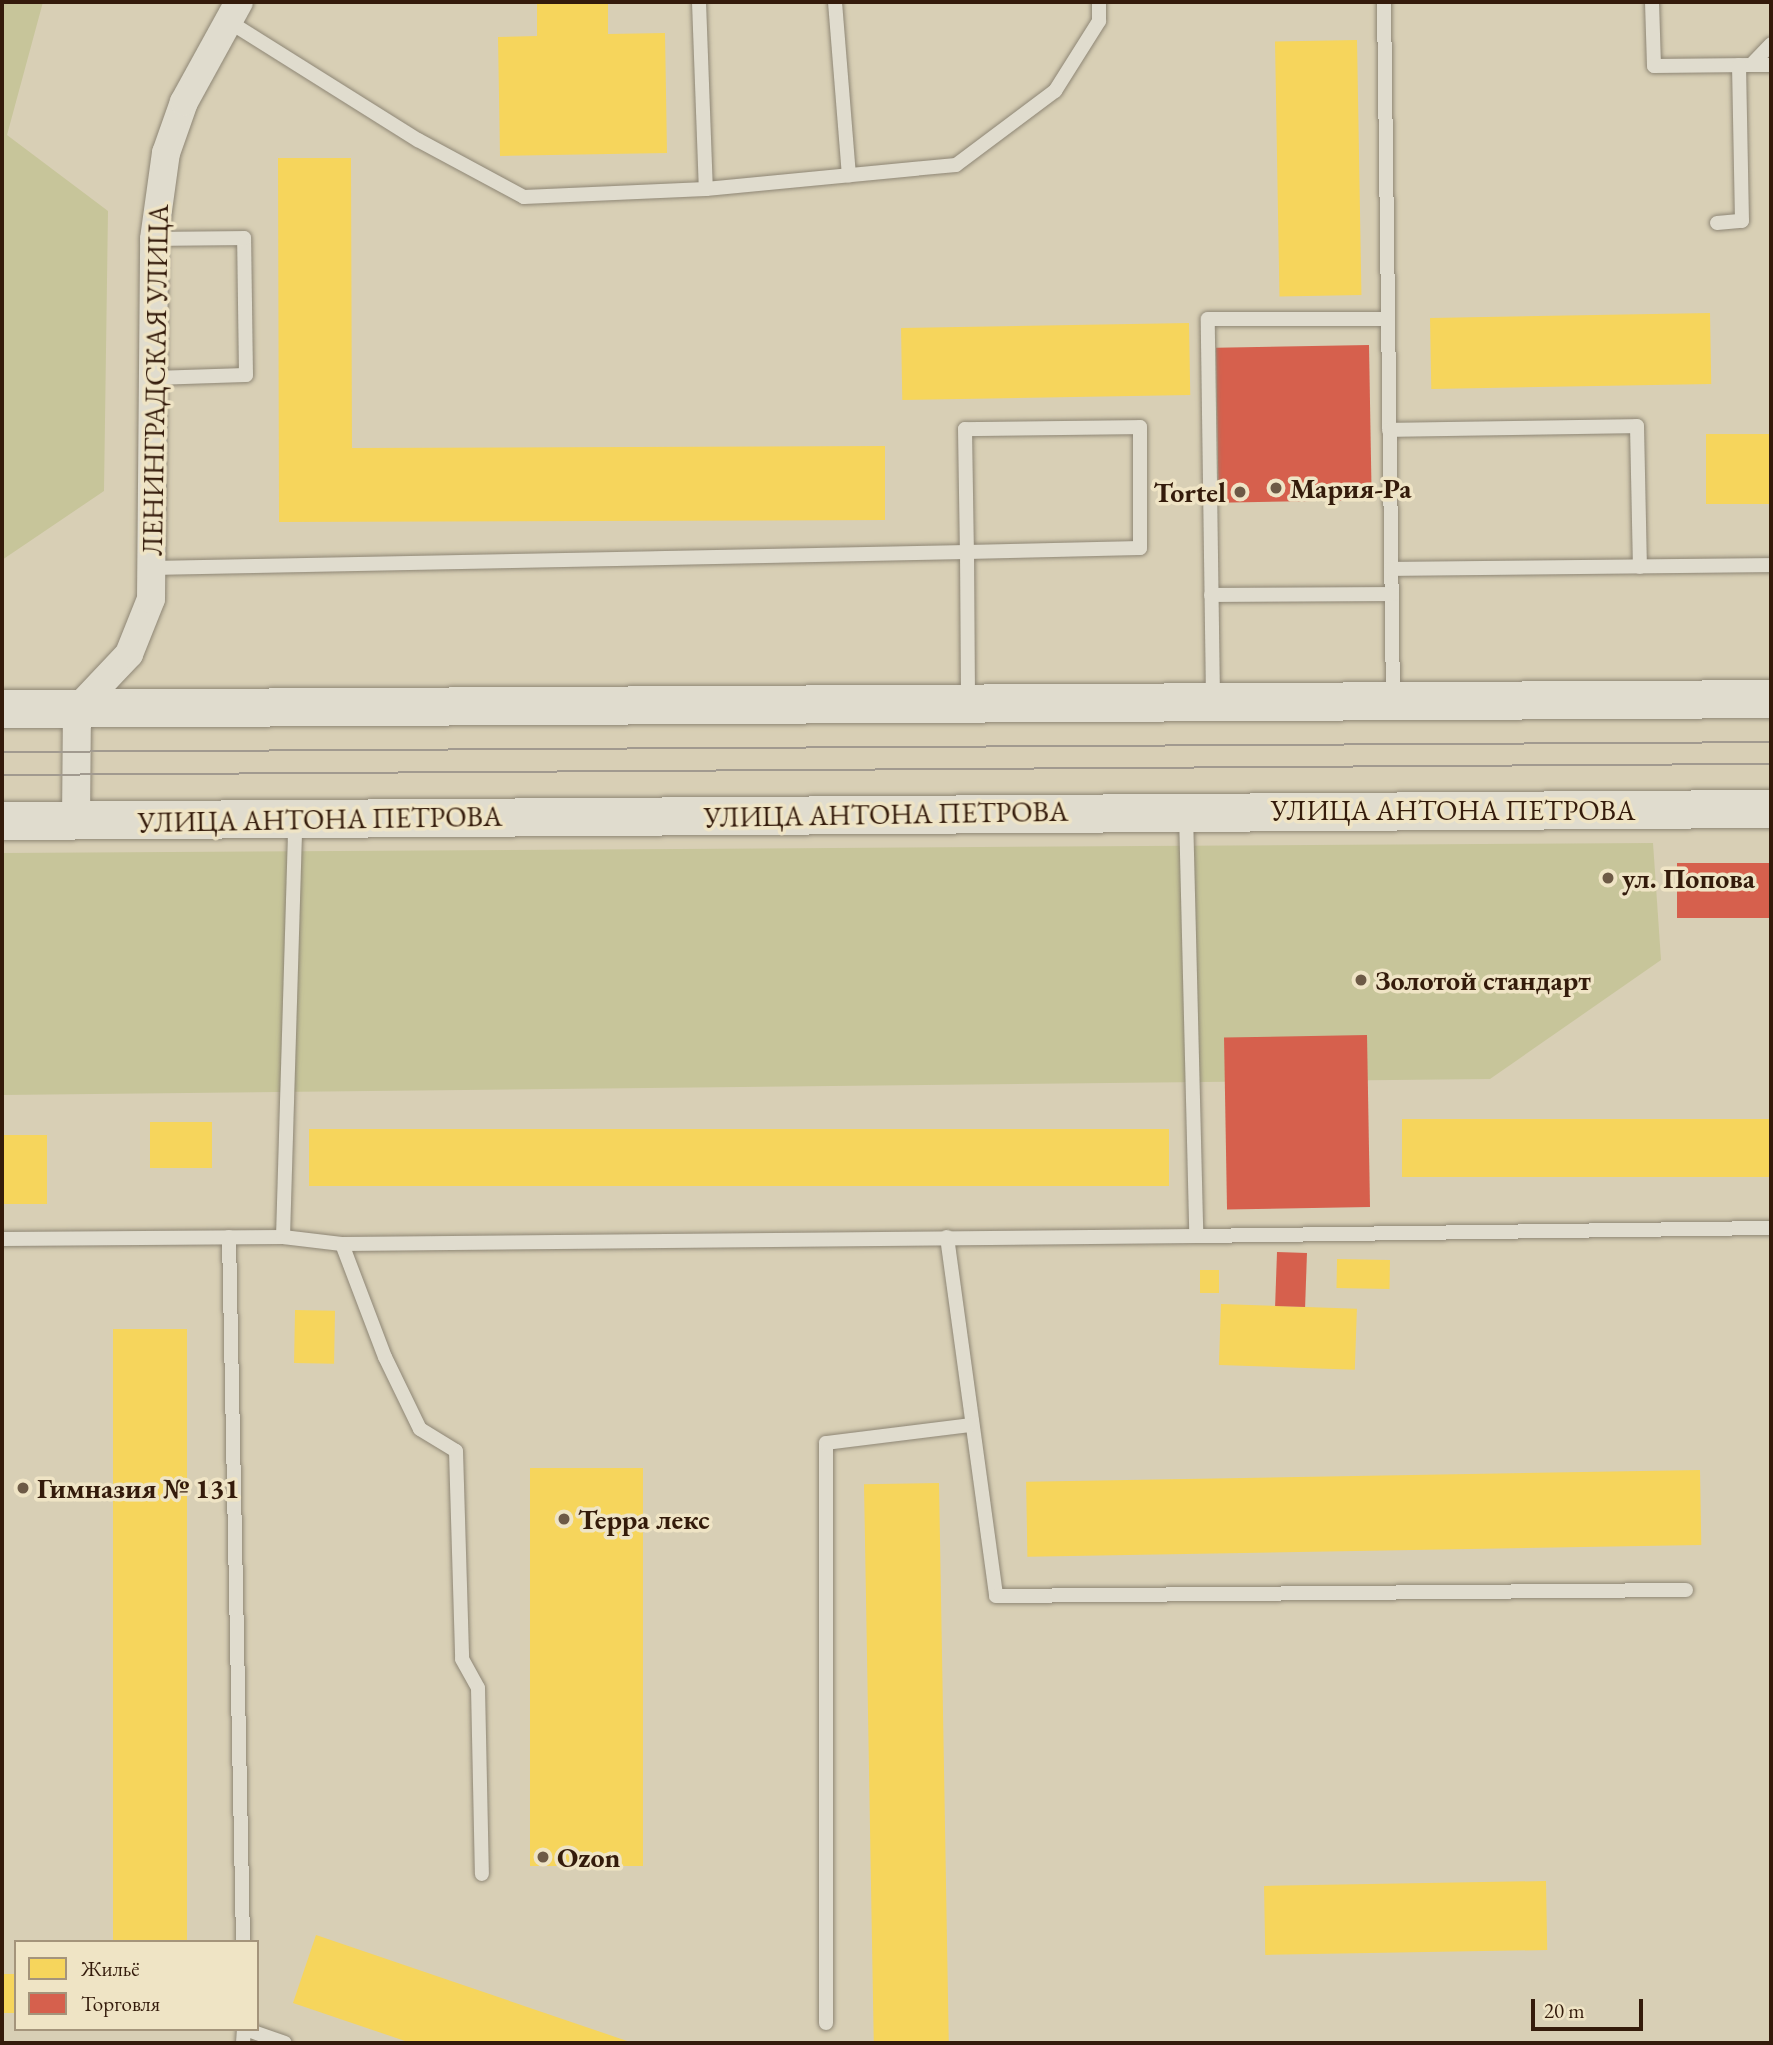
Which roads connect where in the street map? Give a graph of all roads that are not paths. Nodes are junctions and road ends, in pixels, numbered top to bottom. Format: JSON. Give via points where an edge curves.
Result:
{"nodes":[{"id":1,"x":699,"y":2,"type":"edge"},
{"id":2,"x":835,"y":2,"type":"edge"},
{"id":3,"x":1099,"y":2,"type":"edge"},
{"id":4,"x":1384,"y":2,"type":"edge"},
{"id":5,"x":1651,"y":2,"type":"edge"},
{"id":6,"x":233,"y":11,"type":"edge"},
{"id":7,"x":1771,"y":44,"type":"edge"},
{"id":8,"x":1745,"y":65,"type":"junction"},
{"id":9,"x":1771,"y":65,"type":"edge"},
{"id":10,"x":849,"y":176,"type":"junction"},
{"id":11,"x":706,"y":189,"type":"junction"},
{"id":12,"x":1717,"y":223,"type":"dead end"},
{"id":13,"x":154,"y":239,"type":"junction"},
{"id":14,"x":1387,"y":318,"type":"junction"},
{"id":15,"x":153,"y":378,"type":"junction"},
{"id":16,"x":1389,"y":430,"type":"junction"},
{"id":17,"x":967,"y":552,"type":"junction"},
{"id":18,"x":1771,"y":565,"type":"edge"},
{"id":19,"x":1640,"y":566,"type":"junction"},
{"id":20,"x":151,"y":568,"type":"junction"},
{"id":21,"x":1391,"y":569,"type":"junction"},
{"id":22,"x":1392,"y":594,"type":"junction"},
{"id":23,"x":1211,"y":595,"type":"junction"},
{"id":24,"x":1393,"y":699,"type":"junction"},
{"id":25,"x":1771,"y":699,"type":"edge"},
{"id":26,"x":1213,"y":701,"type":"junction"},
{"id":27,"x":968,"y":703,"type":"junction"},
{"id":28,"x":2,"y":709,"type":"edge"},
{"id":29,"x":76,"y":709,"type":"junction"},
{"id":30,"x":1771,"y":809,"type":"edge"},
{"id":31,"x":1186,"y":811,"type":"junction"},
{"id":32,"x":295,"y":819,"type":"junction"},
{"id":33,"x":2,"y":821,"type":"edge"},
{"id":34,"x":76,"y":821,"type":"junction"},
{"id":35,"x":1771,"y":1228,"type":"edge"},
{"id":36,"x":1196,"y":1236,"type":"junction"},
{"id":37,"x":229,"y":1237,"type":"junction"},
{"id":38,"x":283,"y":1237,"type":"junction"},
{"id":39,"x":947,"y":1237,"type":"junction"},
{"id":40,"x":2,"y":1239,"type":"edge"},
{"id":41,"x":342,"y":1244,"type":"junction"},
{"id":42,"x":971,"y":1424,"type":"junction"},
{"id":43,"x":1686,"y":1590,"type":"dead end"},
{"id":44,"x":482,"y":1874,"type":"dead end"},
{"id":45,"x":243,"y":1940,"type":"edge"},
{"id":46,"x":826,"y":2023,"type":"dead end"},
{"id":47,"x":250,"y":2031,"type":"edge"},
{"id":48,"x":285,"y":2043,"type":"edge"}],
"edges":[{"from":1,"to":11,"type":"lane"},
{"from":2,"to":10,"type":"lane"},
{"from":3,"to":10,"type":"lane","via":[[1099,21],[1055,91],[956,165]]},
{"from":4,"to":14,"type":"lane"},
{"from":5,"to":8,"type":"lane","via":[[1654,66]]},
{"from":6,"to":11,"type":"lane","via":[[418,140],[524,197]]},
{"from":6,"to":13,"type":"street","name":"ЛЕНИНГРАДСКАЯ УЛИЦА","via":[[184,102],[166,153]]},
{"from":7,"to":8,"type":"lane"},
{"from":8,"to":9,"type":"lane"},
{"from":8,"to":12,"type":"lane","via":[[1742,221]]},
{"from":10,"to":11,"type":"lane"},
{"from":13,"to":15,"type":"street","name":"ЛЕНИНГРАДСКАЯ УЛИЦА"},
{"from":13,"to":15,"type":"lane","via":[[244,238],[246,375]]},
{"from":14,"to":16,"type":"lane"},
{"from":14,"to":23,"type":"lane","via":[[1208,319]]},
{"from":15,"to":20,"type":"street","name":"ЛЕНИНГРАДСКАЯ УЛИЦА"},
{"from":16,"to":19,"type":"lane","via":[[1637,426]]},
{"from":16,"to":21,"type":"lane"},
{"from":17,"to":17,"type":"lane","via":[[1140,548],[1140,427],[965,429]]},
{"from":17,"to":20,"type":"lane"},
{"from":17,"to":27,"type":"lane"},
{"from":18,"to":19,"type":"lane"},
{"from":19,"to":21,"type":"lane"},
{"from":20,"to":29,"type":"street","name":"ЛЕНИНГРАДСКАЯ УЛИЦА","via":[[150,599],[129,654]]},
{"from":21,"to":22,"type":"lane"},
{"from":22,"to":23,"type":"lane"},
{"from":22,"to":24,"type":"lane"},
{"from":23,"to":26,"type":"lane"},
{"from":24,"to":25,"type":"main road"},
{"from":24,"to":26,"type":"main road"},
{"from":26,"to":27,"type":"main road"},
{"from":27,"to":29,"type":"main road"},
{"from":28,"to":29,"type":"main road"},
{"from":29,"to":34,"type":"street"},
{"from":30,"to":31,"type":"main road","name":"УЛИЦА АНТОНА ПЕТРОВА"},
{"from":31,"to":32,"type":"main road","name":"УЛИЦА АНТОНА ПЕТРОВА"},
{"from":31,"to":36,"type":"lane"},
{"from":32,"to":34,"type":"main road","name":"УЛИЦА АНТОНА ПЕТРОВА"},
{"from":32,"to":38,"type":"lane"},
{"from":33,"to":34,"type":"main road","name":"УЛИЦА АНТОНА ПЕТРОВА"},
{"from":35,"to":36,"type":"lane"},
{"from":36,"to":39,"type":"lane"},
{"from":37,"to":38,"type":"lane"},
{"from":37,"to":40,"type":"lane"},
{"from":37,"to":45,"type":"lane"},
{"from":38,"to":41,"type":"lane"},
{"from":39,"to":41,"type":"lane"},
{"from":39,"to":42,"type":"lane"},
{"from":41,"to":44,"type":"lane","via":[[384,1357],[420,1430],[456,1451],[462,1659],[478,1688]]},
{"from":42,"to":43,"type":"lane","via":[[996,1596]]},
{"from":42,"to":46,"type":"lane","via":[[826,1443]]},
{"from":47,"to":48,"type":"lane"}]}
